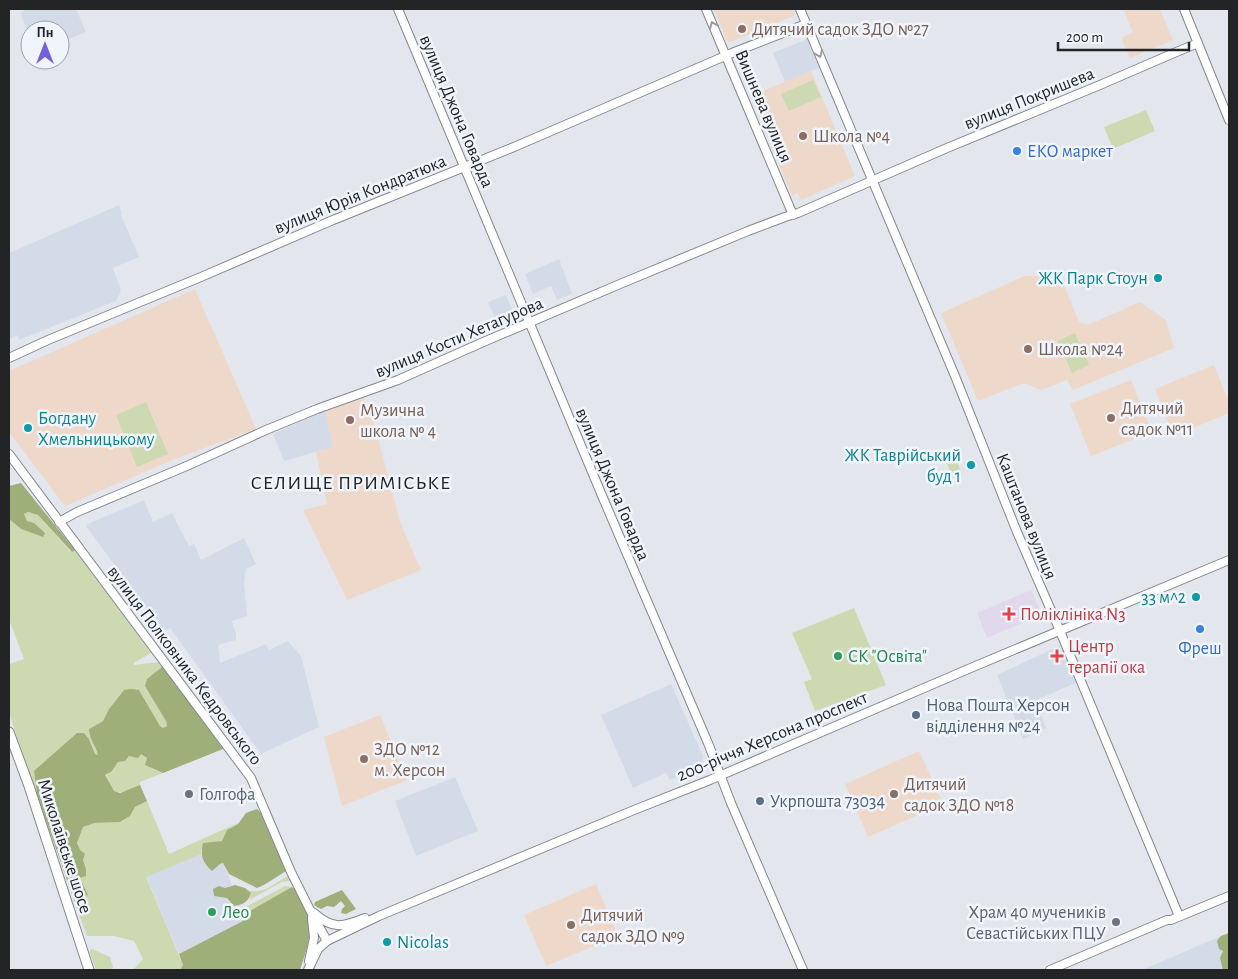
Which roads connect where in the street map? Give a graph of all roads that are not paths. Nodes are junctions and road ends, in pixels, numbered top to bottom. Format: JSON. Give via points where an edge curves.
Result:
{"nodes":[{"id":1,"x":398,"y":9,"type":"edge"},
{"id":2,"x":706,"y":9,"type":"edge"},
{"id":3,"x":800,"y":9,"type":"edge"},
{"id":4,"x":1184,"y":9,"type":"edge"},
{"id":5,"x":806,"y":24,"type":"junction"},
{"id":6,"x":1198,"y":43,"type":"junction"},
{"id":7,"x":726,"y":56,"type":"junction"},
{"id":8,"x":1229,"y":120,"type":"edge"},
{"id":9,"x":464,"y":167,"type":"junction"},
{"id":10,"x":872,"y":181,"type":"junction"},
{"id":11,"x":793,"y":215,"type":"junction"},
{"id":12,"x":530,"y":323,"type":"junction"},
{"id":13,"x":9,"y":358,"type":"edge"},
{"id":14,"x":9,"y":454,"type":"edge"},
{"id":15,"x":59,"y":522,"type":"junction"},
{"id":16,"x":1229,"y":560,"type":"edge"},
{"id":17,"x":1060,"y":632,"type":"junction"},
{"id":18,"x":9,"y":732,"type":"edge"},
{"id":19,"x":720,"y":775,"type":"junction"},
{"id":20,"x":1229,"y":896,"type":"edge"},
{"id":21,"x":310,"y":910,"type":"junction"},
{"id":22,"x":379,"y":916,"type":"junction"},
{"id":23,"x":1179,"y":916,"type":"junction"},
{"id":24,"x":328,"y":941,"type":"junction"},
{"id":25,"x":89,"y":970,"type":"edge"},
{"id":26,"x":308,"y":970,"type":"edge"},
{"id":27,"x":803,"y":970,"type":"edge"},
{"id":28,"x":1050,"y":970,"type":"edge"}],
"edges":[{"from":1,"to":9,"type":"street","name":"вулиця Джона Говарда"},
{"from":7,"to":2,"type":"street","name":"Вишнева вулиця","one_way":true},
{"from":3,"to":5,"type":"street","name":"Каштанова вулиця"},
{"from":4,"to":6,"type":"street"},
{"from":5,"to":7,"type":"street","name":"вулиця Юрія Кондратюка"},
{"from":5,"to":10,"type":"street","name":"Каштанова вулиця","one_way":true},
{"from":6,"to":8,"type":"street"},
{"from":6,"to":10,"type":"street","name":"вулиця Покришева"},
{"from":7,"to":9,"type":"street","name":"вулиця Юрія Кондратюка"},
{"from":7,"to":11,"type":"street","name":"Вишнева вулиця"},
{"from":9,"to":12,"type":"street","name":"вулиця Джона Говарда"},
{"from":9,"to":13,"type":"street","name":"вулиця Юрія Кондратюка"},
{"from":10,"to":11,"type":"street","name":"вулиця Кости Хетагурова"},
{"from":10,"to":17,"type":"street","name":"Каштанова вулиця"},
{"from":11,"to":12,"type":"street","name":"вулиця Кости Хетагурова"},
{"from":12,"to":15,"type":"street","name":"вулиця Кости Хетагурова","via":[[398,380],[266,430]]},
{"from":12,"to":19,"type":"street","name":"вулиця Джона Говарда"},
{"from":14,"to":15,"type":"street","name":"вулиця Полковника Кедровського"},
{"from":15,"to":21,"type":"street","name":"вулиця Полковника Кедровського","via":[[250,778]]},
{"from":16,"to":17,"type":"street","name":"200-річчя Херсона проспект"},
{"from":17,"to":19,"type":"street","name":"200-річчя Херсона проспект"},
{"from":17,"to":23,"type":"street","name":"Каштанова вулиця"},
{"from":18,"to":25,"type":"main road","name":"Миколаївське шосе"},
{"from":19,"to":22,"type":"street","name":"200-річчя Херсона проспект"},
{"from":19,"to":27,"type":"street","name":"вулиця Джона Говарда"},
{"from":20,"to":23,"type":"street"},
{"from":21,"to":22,"type":"street","via":[[326,922],[341,926]]},
{"from":21,"to":24,"type":"street","name":"вулиця Полковника Кедровського"},
{"from":21,"to":26,"type":"street","name":"вулиця Полковника Кедровського","via":[[314,938]]},
{"from":22,"to":24,"type":"street","name":"200-річчя Херсона проспект"},
{"from":23,"to":28,"type":"street"},
{"from":24,"to":26,"type":"street","name":"вулиця Полковника Кедровського","via":[[318,949]]}]}
